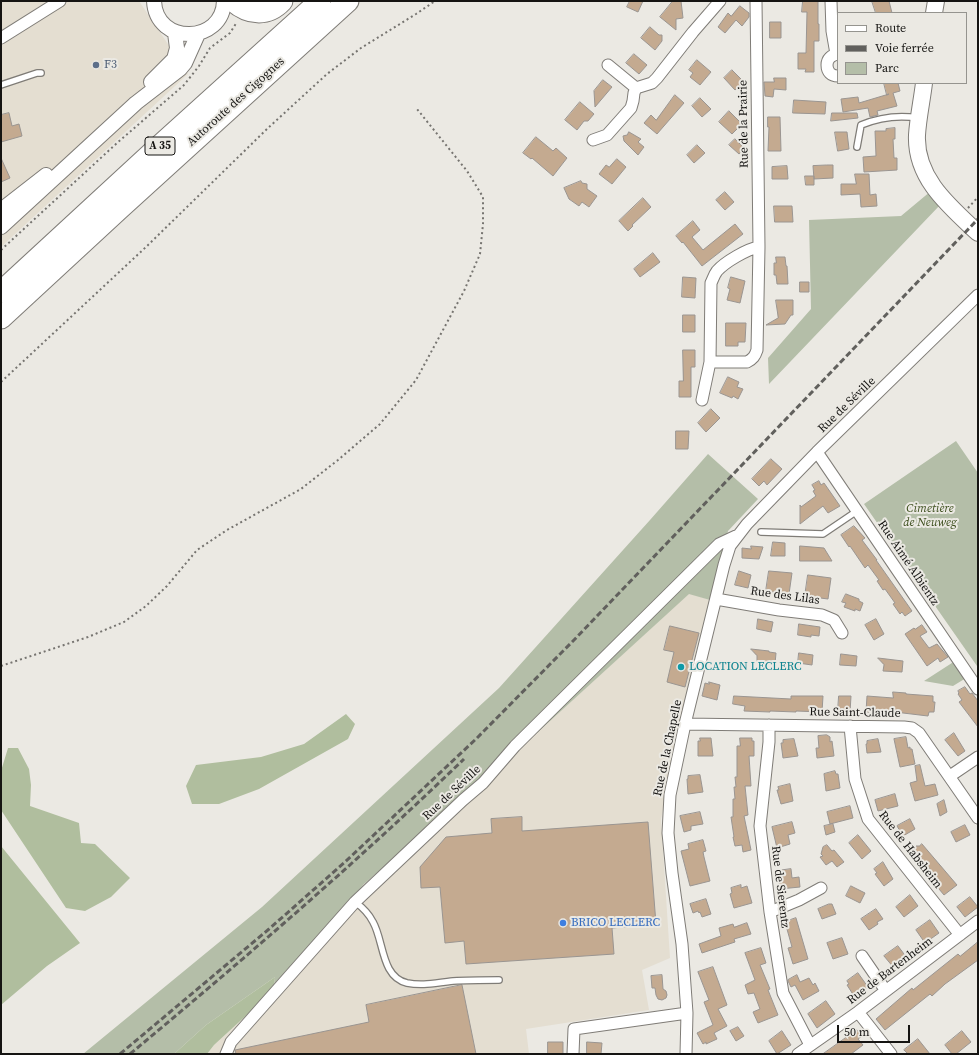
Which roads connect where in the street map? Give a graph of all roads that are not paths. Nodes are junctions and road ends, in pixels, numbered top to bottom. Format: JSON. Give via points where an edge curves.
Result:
{"nodes":[{"id":1,"x":60,"y":1,"type":"edge"},
{"id":2,"x":154,"y":1,"type":"edge"},
{"id":3,"x":224,"y":1,"type":"edge"},
{"id":4,"x":282,"y":1,"type":"edge"},
{"id":5,"x":320,"y":1,"type":"edge"},
{"id":6,"x":348,"y":1,"type":"edge"},
{"id":7,"x":720,"y":1,"type":"edge"},
{"id":8,"x":756,"y":1,"type":"edge"},
{"id":9,"x":831,"y":1,"type":"edge"},
{"id":10,"x":936,"y":1,"type":"edge"},
{"id":11,"x":238,"y":5,"type":"edge"},
{"id":12,"x":934,"y":12,"type":"edge"},
{"id":13,"x":175,"y":33,"type":"junction"},
{"id":14,"x":198,"y":34,"type":"junction"},
{"id":15,"x":1,"y":38,"type":"edge"},
{"id":16,"x":837,"y":50,"type":"edge"},
{"id":17,"x":608,"y":65,"type":"dead end"},
{"id":18,"x":41,"y":73,"type":"dead end"},
{"id":19,"x":837,"y":76,"type":"edge"},
{"id":20,"x":924,"y":84,"type":"edge"},
{"id":21,"x":1,"y":85,"type":"edge"},
{"id":22,"x":636,"y":88,"type":"junction"},
{"id":23,"x":136,"y":103,"type":"junction"},
{"id":24,"x":919,"y":118,"type":"junction"},
{"id":25,"x":593,"y":140,"type":"dead end"},
{"id":26,"x":857,"y":148,"type":"dead end"},
{"id":27,"x":82,"y":152,"type":"junction"},
{"id":28,"x":1,"y":210,"type":"edge"},
{"id":29,"x":1,"y":227,"type":"edge"},
{"id":30,"x":978,"y":233,"type":"edge"},
{"id":31,"x":758,"y":247,"type":"junction"},
{"id":32,"x":1,"y":292,"type":"edge"},
{"id":33,"x":978,"y":295,"type":"edge"},
{"id":34,"x":1,"y":318,"type":"edge"},
{"id":35,"x":710,"y":362,"type":"junction"},
{"id":36,"x":702,"y":400,"type":"dead end"},
{"id":37,"x":817,"y":452,"type":"junction"},
{"id":38,"x":857,"y":511,"type":"junction"},
{"id":39,"x":761,"y":532,"type":"dead end"},
{"id":40,"x":735,"y":538,"type":"junction"},
{"id":41,"x":716,"y":599,"type":"junction"},
{"id":42,"x":842,"y":633,"type":"dead end"},
{"id":43,"x":978,"y":689,"type":"edge"},
{"id":44,"x":685,"y":724,"type":"junction"},
{"id":45,"x":769,"y":725,"type":"junction"},
{"id":46,"x":850,"y":726,"type":"junction"},
{"id":47,"x":978,"y":757,"type":"edge"},
{"id":48,"x":950,"y":776,"type":"junction"},
{"id":49,"x":978,"y":818,"type":"edge"},
{"id":50,"x":821,"y":888,"type":"dead end"},
{"id":51,"x":355,"y":902,"type":"junction"},
{"id":52,"x":770,"y":912,"type":"junction"},
{"id":53,"x":978,"y":921,"type":"edge"},
{"id":54,"x":960,"y":935,"type":"junction"},
{"id":55,"x":862,"y":956,"type":"dead end"},
{"id":56,"x":499,"y":980,"type":"dead end"},
{"id":57,"x":886,"y":990,"type":"junction"},
{"id":58,"x":858,"y":1012,"type":"junction"},
{"id":59,"x":687,"y":1013,"type":"junction"},
{"id":60,"x":810,"y":1046,"type":"junction"},
{"id":61,"x":226,"y":1054,"type":"edge"},
{"id":62,"x":573,"y":1054,"type":"edge"},
{"id":63,"x":686,"y":1054,"type":"edge"},
{"id":64,"x":798,"y":1054,"type":"edge"},
{"id":65,"x":891,"y":1054,"type":"edge"}],
"edges":[{"from":1,"to":15,"type":"street"},
{"from":2,"to":13,"type":"street","via":[[159,18]]},
{"from":3,"to":14,"type":"street","via":[[216,23]]},
{"from":4,"to":11,"type":"highway","via":[[266,11],[252,12]]},
{"from":5,"to":32,"type":"highway","name":"Autoroute des Cigognes","number":"A 35"},
{"from":6,"to":34,"type":"highway","name":"Autoroute des Cigognes","number":"A 35"},
{"from":7,"to":22,"type":"street","via":[[657,78],[652,83]]},
{"from":8,"to":31,"type":"street","name":"Rue de la Prairie"},
{"from":9,"to":16,"type":"street","via":[[832,31]]},
{"from":10,"to":12,"type":"main road"},
{"from":13,"to":14,"type":"street"},
{"from":13,"to":23,"type":"street","via":[[177,48],[174,59]]},
{"from":14,"to":23,"type":"street","via":[[180,69]]},
{"from":16,"to":19,"type":"street","via":[[829,58],[827,66],[829,73]]},
{"from":17,"to":22,"type":"street"},
{"from":18,"to":21,"type":"lane"},
{"from":20,"to":24,"type":"main road"},
{"from":22,"to":25,"type":"street","via":[[631,108],[607,135]]},
{"from":23,"to":27,"type":"street"},
{"from":24,"to":26,"type":"lane","via":[[908,116],[874,120],[861,125]]},
{"from":24,"to":30,"type":"main road","via":[[917,145],[919,159],[927,178],[933,188]]},
{"from":27,"to":28,"type":"street","via":[[50,172]]},
{"from":27,"to":29,"type":"street"},
{"from":31,"to":35,"type":"street","via":[[745,251],[714,276],[710,296]]},
{"from":31,"to":35,"type":"street","name":"Rue de la Prairie","via":[[755,356],[747,362]]},
{"from":33,"to":37,"type":"street","name":"Rue de Séville"},
{"from":35,"to":36,"type":"street"},
{"from":37,"to":38,"type":"street","name":"Rue Aimé Albientz"},
{"from":37,"to":40,"type":"street","name":"Rue de Séville"},
{"from":38,"to":39,"type":"lane","via":[[823,534]]},
{"from":38,"to":43,"type":"street","name":"Rue Aimé Albientz"},
{"from":40,"to":41,"type":"street","name":"Rue de la Chapelle","via":[[727,556]]},
{"from":40,"to":51,"type":"street","name":"Rue de Séville","via":[[704,558],[515,746],[483,783]]},
{"from":41,"to":42,"type":"street","name":"Rue des Lilas","via":[[779,610],[822,614],[834,620]]},
{"from":41,"to":44,"type":"street","name":"Rue de la Chapelle"},
{"from":44,"to":45,"type":"street","name":"Rue Saint-Claude"},
{"from":44,"to":59,"type":"street","name":"Rue de la Chapelle","via":[[670,795],[668,834],[682,944]]},
{"from":45,"to":46,"type":"street","name":"Rue Saint-Claude"},
{"from":45,"to":52,"type":"street","name":"Rue de Sierentz","via":[[760,826]]},
{"from":46,"to":48,"type":"street","name":"Rue Saint-Claude","via":[[912,728],[919,733]]},
{"from":46,"to":54,"type":"street","name":"Rue de Habsheim","via":[[855,779],[868,819]]},
{"from":47,"to":48,"type":"street"},
{"from":48,"to":49,"type":"street","name":"Rue Saint-Claude"},
{"from":50,"to":52,"type":"street"},
{"from":51,"to":56,"type":"lane","via":[[373,921],[388,968],[399,980],[417,984]]},
{"from":51,"to":61,"type":"street","name":"Rue de Séville","via":[[231,1042]]},
{"from":52,"to":60,"type":"street","name":"Rue de Sierentz","via":[[783,992]]},
{"from":53,"to":54,"type":"street","name":"Rue de Bartenheim"},
{"from":54,"to":57,"type":"street","name":"Rue de Bartenheim"},
{"from":55,"to":57,"type":"street"},
{"from":57,"to":58,"type":"street","name":"Rue de Bartenheim"},
{"from":58,"to":60,"type":"street","name":"Rue de Bartenheim"},
{"from":58,"to":65,"type":"street"},
{"from":59,"to":62,"type":"street","via":[[574,1029]]},
{"from":59,"to":63,"type":"street","name":"Rue de la Chapelle"},
{"from":60,"to":64,"type":"street","name":"Rue de Bartenheim"}]}
